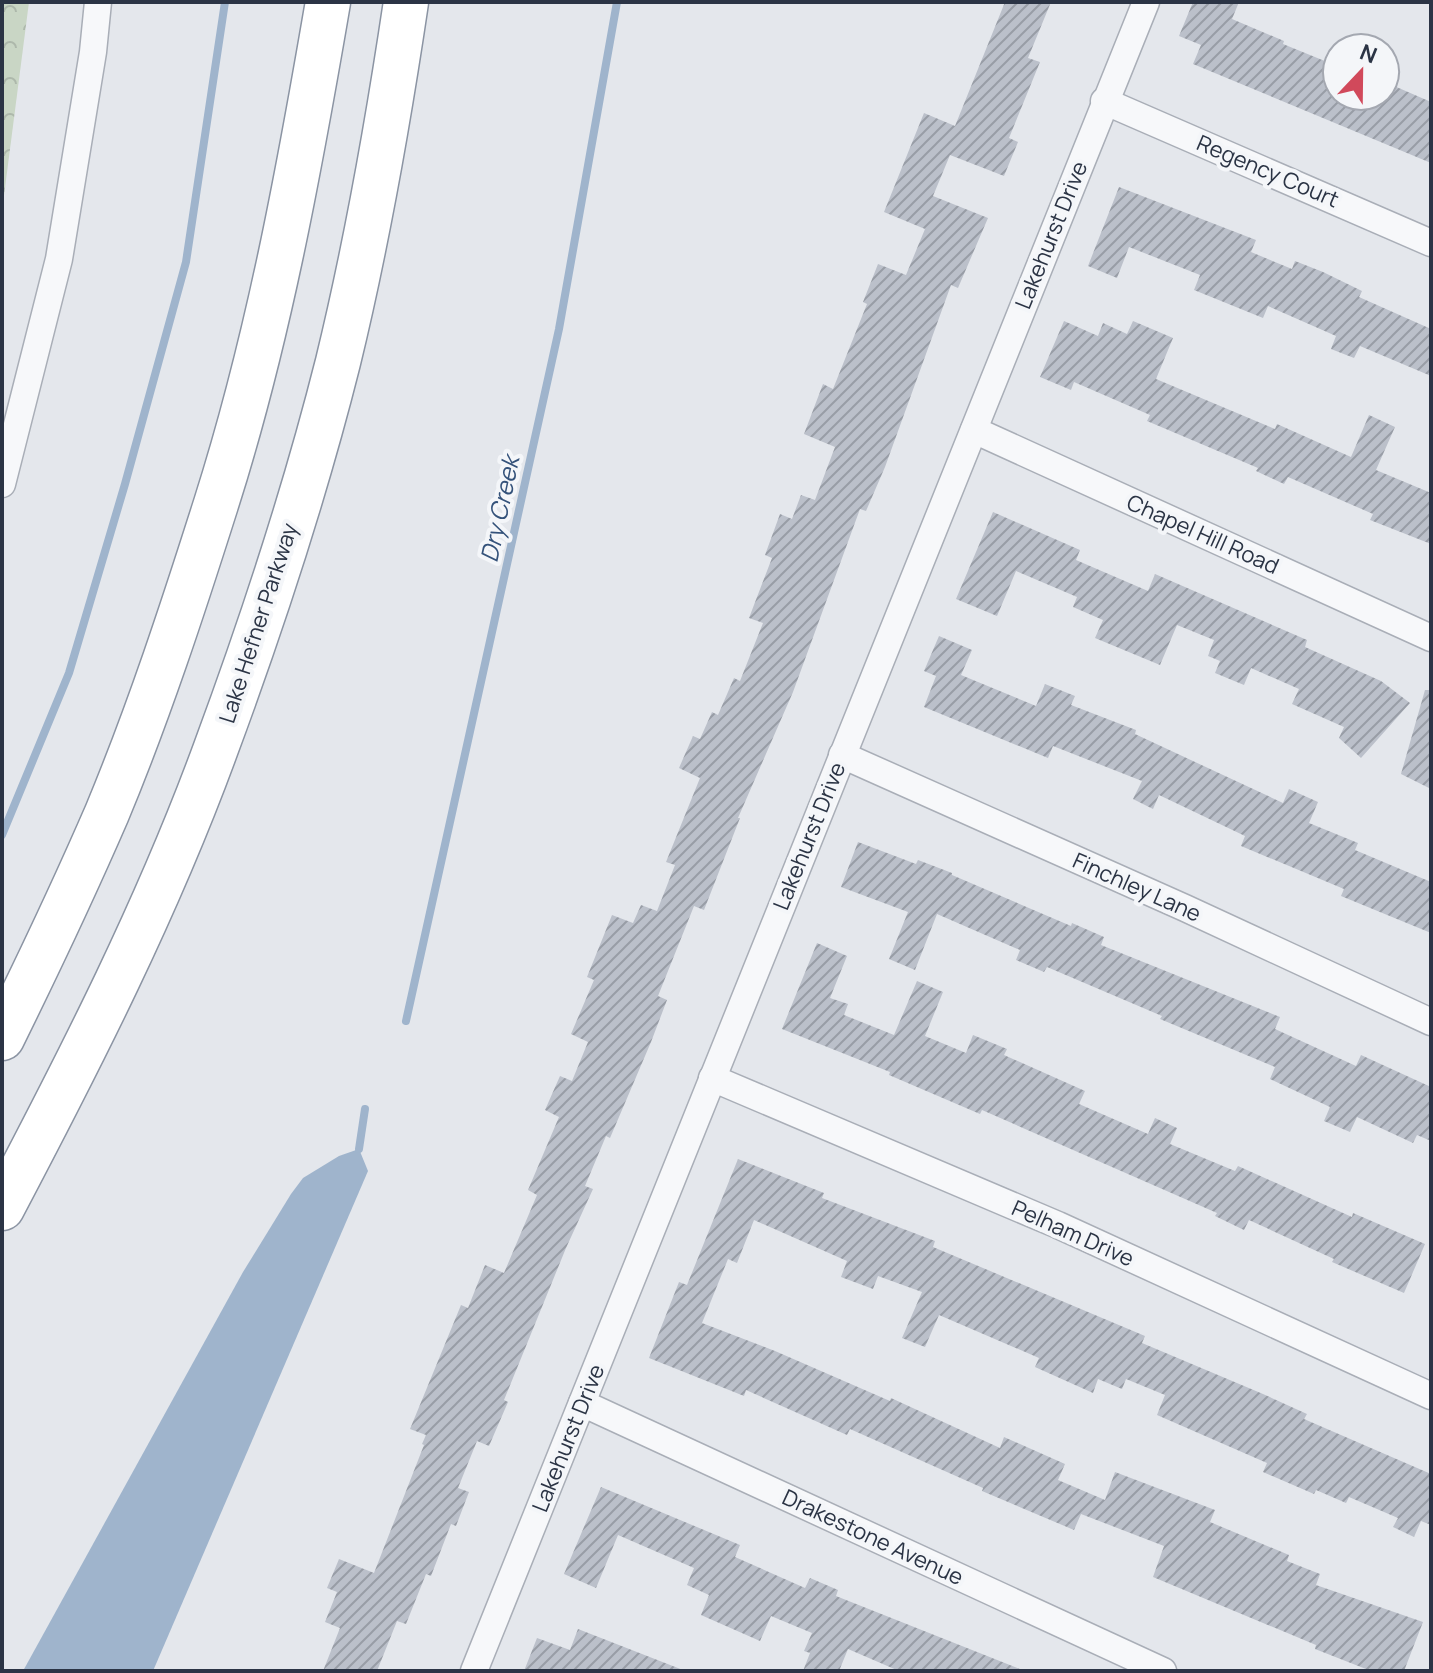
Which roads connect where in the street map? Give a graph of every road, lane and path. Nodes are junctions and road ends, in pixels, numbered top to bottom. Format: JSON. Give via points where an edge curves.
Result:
{"nodes":[{"id":1,"x":98,"y":2,"type":"edge"},
{"id":2,"x":328,"y":2,"type":"edge"},
{"id":3,"x":406,"y":2,"type":"edge"},
{"id":4,"x":1146,"y":2,"type":"edge"},
{"id":5,"x":1104,"y":101,"type":"junction"},
{"id":6,"x":1431,"y":243,"type":"edge"},
{"id":7,"x":974,"y":430,"type":"junction"},
{"id":8,"x":2,"y":484,"type":"edge"},
{"id":9,"x":1431,"y":638,"type":"edge"},
{"id":10,"x":842,"y":755,"type":"junction"},
{"id":11,"x":1431,"y":1022,"type":"edge"},
{"id":12,"x":2,"y":1038,"type":"edge"},
{"id":13,"x":712,"y":1078,"type":"junction"},
{"id":14,"x":2,"y":1208,"type":"edge"},
{"id":15,"x":1431,"y":1396,"type":"edge"},
{"id":16,"x":582,"y":1403,"type":"junction"},
{"id":17,"x":474,"y":1671,"type":"edge"},
{"id":18,"x":1163,"y":1671,"type":"edge"}],
"edges":[{"from":1,"to":8,"type":"street","via":[[59,259]]},
{"from":2,"to":12,"type":"highway","via":[[278,268],[216,502],[108,810]]},
{"from":3,"to":14,"type":"highway","name":"Lake Hefner Parkway","via":[[362,257],[281,562],[215,751],[139,935]]},
{"from":4,"to":5,"type":"street","name":"Lakehurst Drive"},
{"from":5,"to":6,"type":"street","name":"Regency Court"},
{"from":5,"to":7,"type":"street","name":"Lakehurst Drive"},
{"from":7,"to":9,"type":"street","name":"Chapel Hill Road"},
{"from":7,"to":10,"type":"street","name":"Lakehurst Drive"},
{"from":10,"to":11,"type":"street","name":"Finchley Lane"},
{"from":10,"to":13,"type":"street","name":"Lakehurst Drive"},
{"from":13,"to":15,"type":"street","name":"Pelham Drive","via":[[1058,1225]]},
{"from":13,"to":16,"type":"street","name":"Lakehurst Drive"},
{"from":16,"to":17,"type":"street","name":"Lakehurst Drive"},
{"from":16,"to":18,"type":"street","name":"Drakestone Avenue"}]}
